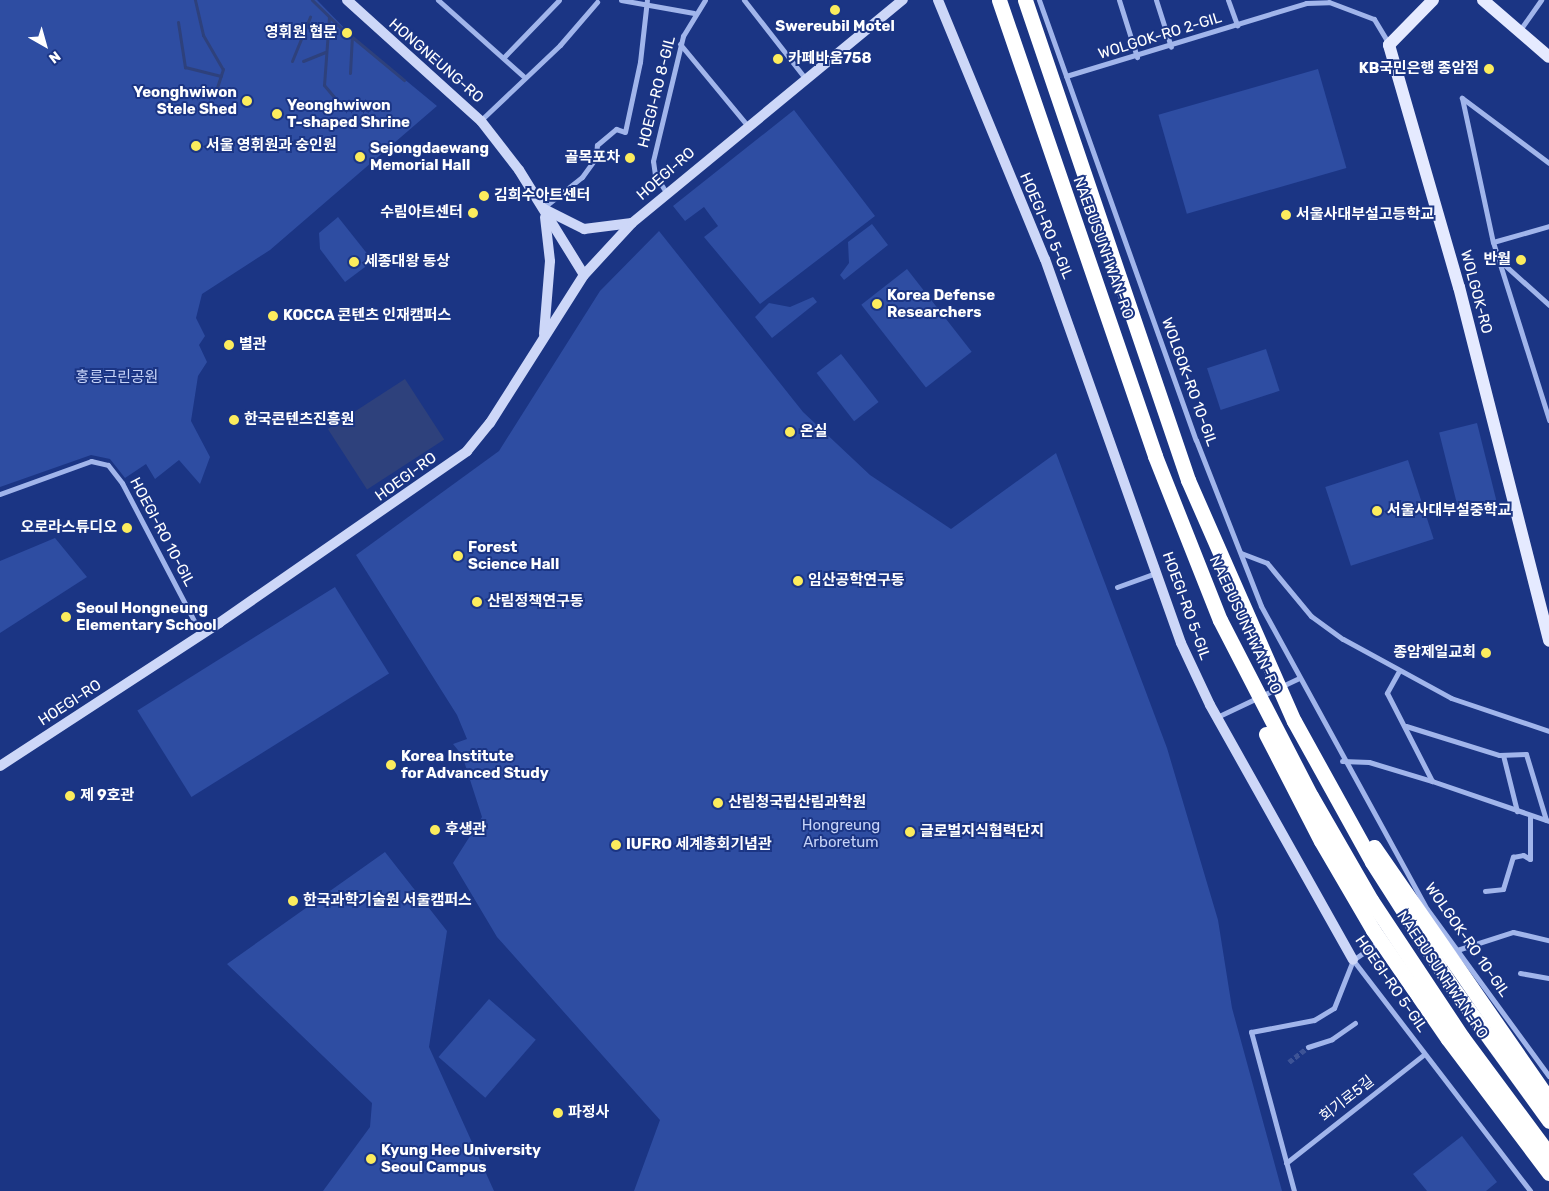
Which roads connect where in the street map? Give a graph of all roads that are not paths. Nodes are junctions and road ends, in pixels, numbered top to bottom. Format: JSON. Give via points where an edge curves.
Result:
{"nodes":[{"id":1,"x":347,"y":0,"type":"edge"},
{"id":2,"x":438,"y":0,"type":"edge"},
{"id":3,"x":559,"y":0,"type":"edge"},
{"id":4,"x":621,"y":0,"type":"edge"},
{"id":5,"x":705,"y":0,"type":"edge"},
{"id":6,"x":744,"y":0,"type":"edge"},
{"id":7,"x":903,"y":0,"type":"edge"},
{"id":8,"x":938,"y":0,"type":"edge"},
{"id":9,"x":999,"y":0,"type":"edge"},
{"id":10,"x":1026,"y":0,"type":"edge"},
{"id":11,"x":1039,"y":0,"type":"edge"},
{"id":12,"x":1119,"y":0,"type":"edge"},
{"id":13,"x":1156,"y":0,"type":"edge"},
{"id":14,"x":1228,"y":0,"type":"edge"},
{"id":15,"x":1433,"y":0,"type":"edge"},
{"id":16,"x":1483,"y":0,"type":"edge"},
{"id":17,"x":1541,"y":0,"type":"edge"},
{"id":18,"x":598,"y":1,"type":"edge"},
{"id":19,"x":1319,"y":1,"type":"edge"},
{"id":20,"x":646,"y":2,"type":"edge"},
{"id":21,"x":694,"y":14,"type":"junction"},
{"id":22,"x":1236,"y":26,"type":"junction"},
{"id":23,"x":1519,"y":32,"type":"junction"},
{"id":24,"x":680,"y":44,"type":"junction"},
{"id":25,"x":1389,"y":45,"type":"junction"},
{"id":26,"x":1171,"y":47,"type":"junction"},
{"id":27,"x":504,"y":57,"type":"junction"},
{"id":28,"x":1137,"y":57,"type":"junction"},
{"id":29,"x":1549,"y":57,"type":"edge"},
{"id":30,"x":524,"y":76,"type":"junction"},
{"id":31,"x":1066,"y":76,"type":"junction"},
{"id":32,"x":805,"y":78,"type":"junction"},
{"id":33,"x":480,"y":121,"type":"junction"},
{"id":34,"x":747,"y":125,"type":"junction"},
{"id":35,"x":1549,"y":163,"type":"edge"},
{"id":36,"x":666,"y":192,"type":"junction"},
{"id":37,"x":543,"y":208,"type":"junction"},
{"id":38,"x":632,"y":224,"type":"junction"},
{"id":39,"x":1549,"y":226,"type":"edge"},
{"id":40,"x":1493,"y":242,"type":"junction"},
{"id":41,"x":1498,"y":258,"type":"junction"},
{"id":42,"x":584,"y":274,"type":"junction"},
{"id":43,"x":1549,"y":305,"type":"edge"},
{"id":44,"x":544,"y":337,"type":"junction"},
{"id":45,"x":1549,"y":420,"type":"edge"},
{"id":46,"x":0,"y":494,"type":"edge"},
{"id":47,"x":1240,"y":553,"type":"junction"},
{"id":48,"x":1157,"y":573,"type":"junction"},
{"id":49,"x":1117,"y":587,"type":"dead end"},
{"id":50,"x":1545,"y":609,"type":"edge"},
{"id":51,"x":1220,"y":620,"type":"junction"},
{"id":52,"x":202,"y":634,"type":"junction"},
{"id":53,"x":1549,"y":641,"type":"edge"},
{"id":54,"x":1399,"y":671,"type":"junction"},
{"id":55,"x":1298,"y":678,"type":"junction"},
{"id":56,"x":1217,"y":717,"type":"junction"},
{"id":57,"x":1294,"y":721,"type":"junction"},
{"id":58,"x":1406,"y":726,"type":"junction"},
{"id":59,"x":1549,"y":731,"type":"edge"},
{"id":60,"x":1503,"y":755,"type":"junction"},
{"id":61,"x":1342,"y":761,"type":"junction"},
{"id":62,"x":0,"y":766,"type":"edge"},
{"id":63,"x":1432,"y":780,"type":"junction"},
{"id":64,"x":1517,"y":811,"type":"junction"},
{"id":65,"x":1530,"y":817,"type":"junction"},
{"id":66,"x":1547,"y":821,"type":"edge"},
{"id":67,"x":1485,"y":891,"type":"dead end"},
{"id":68,"x":1426,"y":909,"type":"junction"},
{"id":69,"x":1404,"y":924,"type":"dead end"},
{"id":70,"x":1396,"y":930,"type":"dead end"},
{"id":71,"x":1549,"y":940,"type":"edge"},
{"id":72,"x":1457,"y":950,"type":"junction"},
{"id":73,"x":1353,"y":960,"type":"junction"},
{"id":74,"x":1520,"y":973,"type":"dead end"},
{"id":75,"x":1549,"y":978,"type":"edge"},
{"id":76,"x":1355,"y":1023,"type":"dead end"},
{"id":77,"x":1308,"y":1047,"type":"tunnel mouth"},
{"id":78,"x":1423,"y":1055,"type":"junction"},
{"id":79,"x":1549,"y":1076,"type":"edge"},
{"id":80,"x":1549,"y":1100,"type":"edge"},
{"id":81,"x":1549,"y":1121,"type":"edge"},
{"id":82,"x":1549,"y":1154,"type":"edge"},
{"id":83,"x":1286,"y":1163,"type":"junction"},
{"id":84,"x":1549,"y":1173,"type":"edge"},
{"id":85,"x":1294,"y":1191,"type":"edge"},
{"id":86,"x":1530,"y":1191,"type":"edge"}],
"edges":[{"from":1,"to":33,"type":"main road","name":"HONGNEUNG-RO"},
{"from":2,"to":27,"type":"street"},
{"from":3,"to":27,"type":"street"},
{"from":4,"to":20,"type":"street"},
{"from":5,"to":21,"type":"street","name":"HOEGI-RO 8-GIL"},
{"from":6,"to":32,"type":"street"},
{"from":7,"to":32,"type":"main road","name":"HOEGI-RO"},
{"from":8,"to":48,"type":"main road","name":"HOEGI-RO 5-GIL","via":[[1045,259]]},
{"from":9,"to":51,"type":"highway","name":"NAEBUSUNHWAN-RO","via":[[1158,464]]},
{"from":10,"to":57,"type":"highway","name":"NAEBUSUNHWAN-RO","via":[[1188,480]]},
{"from":11,"to":31,"type":"street","name":"WOLGOK-RO 10-GIL"},
{"from":12,"to":28,"type":"street"},
{"from":13,"to":26,"type":"street"},
{"from":14,"to":22,"type":"street"},
{"from":15,"to":25,"type":"main road"},
{"from":16,"to":23,"type":"main road"},
{"from":17,"to":23,"type":"street"},
{"from":18,"to":30,"type":"street","via":[[560,45]]},
{"from":19,"to":22,"type":"street","name":"WOLGOK-RO 2-GIL"},
{"from":19,"to":25,"type":"street","name":"WOLGOK-RO 2-GIL","via":[[1374,19]]},
{"from":20,"to":21,"type":"street"},
{"from":20,"to":37,"type":"street","via":[[640,62],[625,132],[616,129],[597,145],[596,158],[582,177]]},
{"from":21,"to":24,"type":"street","name":"HOEGI-RO 8-GIL"},
{"from":22,"to":26,"type":"street","name":"WOLGOK-RO 2-GIL"},
{"from":23,"to":29,"type":"main road"},
{"from":24,"to":34,"type":"street"},
{"from":24,"to":36,"type":"street","name":"HOEGI-RO 8-GIL","via":[[652,161],[655,176]]},
{"from":25,"to":50,"type":"main road","name":"WOLGOK-RO"},
{"from":26,"to":28,"type":"street","name":"WOLGOK-RO 2-GIL"},
{"from":27,"to":30,"type":"street"},
{"from":28,"to":31,"type":"street","name":"WOLGOK-RO 2-GIL"},
{"from":30,"to":33,"type":"street"},
{"from":31,"to":47,"type":"street","name":"WOLGOK-RO 10-GIL"},
{"from":32,"to":34,"type":"main road","name":"HOEGI-RO"},
{"from":33,"to":37,"type":"main road","name":"HONGNEUNG-RO"},
{"from":34,"to":36,"type":"main road","name":"HOEGI-RO"},
{"from":35,"to":40,"type":"street","via":[[1462,98]]},
{"from":36,"to":38,"type":"main road","name":"HOEGI-RO"},
{"from":37,"to":38,"type":"main road","via":[[584,229]]},
{"from":37,"to":42,"type":"main road","name":"HONGNEUNG-RO"},
{"from":37,"to":44,"type":"main road","via":[[550,261]]},
{"from":38,"to":42,"type":"main road","name":"HOEGI-RO"},
{"from":39,"to":40,"type":"street"},
{"from":40,"to":41,"type":"street"},
{"from":41,"to":43,"type":"street"},
{"from":41,"to":45,"type":"street"},
{"from":42,"to":44,"type":"main road","name":"HOEGI-RO"},
{"from":44,"to":52,"type":"main road","name":"HOEGI-RO","via":[[490,424],[467,451]]},
{"from":46,"to":52,"type":"street","name":"HOEGI-RO 10-GIL","via":[[91,461],[108,465],[122,482]]},
{"from":47,"to":54,"type":"street","via":[[1267,563],[1311,616]]},
{"from":47,"to":55,"type":"street","name":"WOLGOK-RO 10-GIL","via":[[1261,606]]},
{"from":48,"to":49,"type":"street"},
{"from":48,"to":56,"type":"main road","name":"HOEGI-RO 5-GIL","via":[[1181,643]]},
{"from":50,"to":53,"type":"main road","name":"WOLGOK-RO"},
{"from":51,"to":82,"type":"highway","name":"NAEBUSUNHWAN-RO","via":[[1362,886],[1457,1030]]},
{"from":51,"to":84,"type":"highway","via":[[1228,655],[1247,695],[1356,902],[1424,1007]]},
{"from":52,"to":62,"type":"main road","name":"HOEGI-RO"},
{"from":54,"to":58,"type":"street","via":[[1388,693]]},
{"from":54,"to":59,"type":"street","via":[[1451,698]]},
{"from":55,"to":56,"type":"street"},
{"from":55,"to":61,"type":"street","name":"WOLGOK-RO 10-GIL"},
{"from":56,"to":73,"type":"main road","name":"HOEGI-RO 5-GIL"},
{"from":57,"to":80,"type":"highway","via":[[1450,963]]},
{"from":57,"to":81,"type":"highway","name":"NAEBUSUNHWAN-RO","via":[[1372,862],[1450,984]]},
{"from":58,"to":60,"type":"street"},
{"from":58,"to":63,"type":"street"},
{"from":60,"to":64,"type":"street"},
{"from":60,"to":66,"type":"street","via":[[1526,754]]},
{"from":61,"to":63,"type":"street","via":[[1369,762]]},
{"from":61,"to":68,"type":"street","name":"WOLGOK-RO 10-GIL"},
{"from":63,"to":64,"type":"street"},
{"from":64,"to":65,"type":"street"},
{"from":65,"to":66,"type":"street"},
{"from":65,"to":67,"type":"street","via":[[1530,859],[1523,854],[1513,857],[1503,889]]},
{"from":68,"to":69,"type":"street"},
{"from":68,"to":72,"type":"street","name":"WOLGOK-RO 10-GIL"},
{"from":70,"to":73,"type":"street"},
{"from":71,"to":72,"type":"street","via":[[1513,932]]},
{"from":72,"to":79,"type":"street","name":"WOLGOK-RO 10-GIL"},
{"from":73,"to":78,"type":"street","name":"HOEGI-RO 5-GIL"},
{"from":73,"to":83,"type":"street","via":[[1334,1008],[1314,1020],[1251,1032]]},
{"from":74,"to":75,"type":"street"},
{"from":76,"to":77,"type":"street","via":[[1332,1039]]},
{"from":78,"to":83,"type":"street","name":"회기로5길"},
{"from":78,"to":86,"type":"street","name":"HOEGI-RO 5-GIL"},
{"from":83,"to":85,"type":"street"}]}
